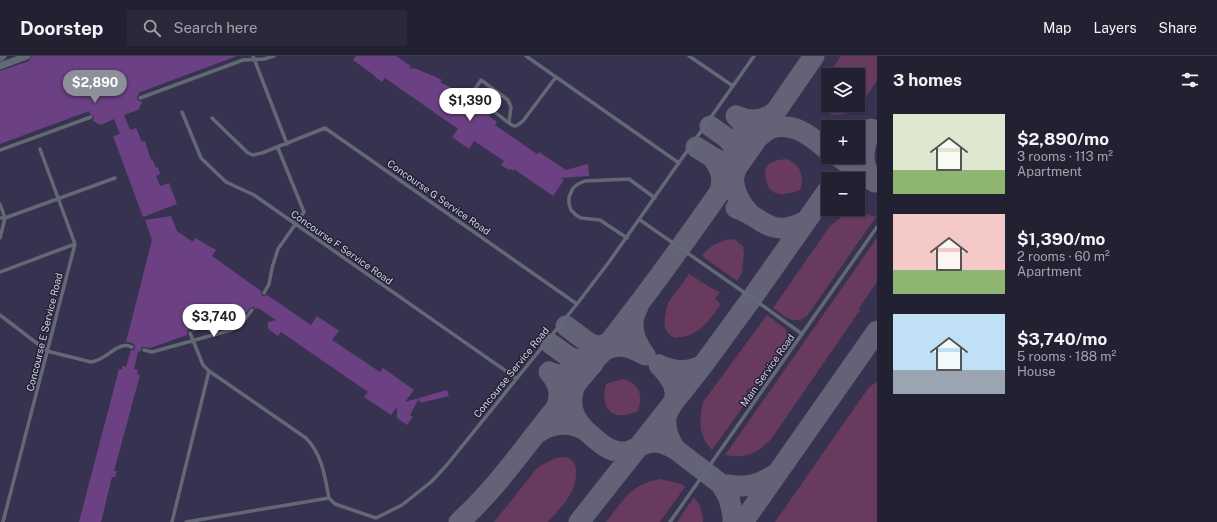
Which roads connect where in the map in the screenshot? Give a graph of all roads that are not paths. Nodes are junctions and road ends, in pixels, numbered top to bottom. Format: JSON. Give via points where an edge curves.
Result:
{"nodes":[{"id":1,"x":3,"y":56,"type":"edge"},
{"id":2,"x":27,"y":56,"type":"edge"},
{"id":3,"x":274,"y":56,"type":"edge"},
{"id":4,"x":526,"y":56,"type":"edge"},
{"id":5,"x":689,"y":56,"type":"edge"},
{"id":6,"x":754,"y":56,"type":"edge"},
{"id":7,"x":0,"y":58,"type":"edge"},
{"id":8,"x":254,"y":58,"type":"edge"},
{"id":9,"x":0,"y":66,"type":"edge"},
{"id":10,"x":556,"y":77,"type":"junction"},
{"id":11,"x":733,"y":86,"type":"junction"},
{"id":12,"x":140,"y":98,"type":"dead end"},
{"id":13,"x":182,"y":112,"type":"dead end"},
{"id":14,"x":91,"y":117,"type":"dead end"},
{"id":15,"x":212,"y":118,"type":"dead end"},
{"id":16,"x":509,"y":122,"type":"junction"},
{"id":17,"x":287,"y":144,"type":"junction"},
{"id":18,"x":278,"y":148,"type":"junction"},
{"id":19,"x":40,"y":149,"type":"dead end"},
{"id":20,"x":0,"y":150,"type":"edge"},
{"id":21,"x":679,"y":163,"type":"junction"},
{"id":22,"x":115,"y":178,"type":"dead end"},
{"id":23,"x":58,"y":198,"type":"junction"},
{"id":24,"x":655,"y":198,"type":"junction"},
{"id":25,"x":0,"y":204,"type":"edge"},
{"id":26,"x":0,"y":218,"type":"edge"},
{"id":27,"x":5,"y":218,"type":"junction"},
{"id":28,"x":640,"y":220,"type":"junction"},
{"id":29,"x":295,"y":224,"type":"junction"},
{"id":30,"x":877,"y":227,"type":"edge"},
{"id":31,"x":0,"y":238,"type":"edge"},
{"id":32,"x":627,"y":238,"type":"junction"},
{"id":33,"x":75,"y":244,"type":"junction"},
{"id":34,"x":0,"y":272,"type":"edge"},
{"id":35,"x":264,"y":293,"type":"dead end"},
{"id":36,"x":577,"y":304,"type":"junction"},
{"id":37,"x":252,"y":310,"type":"dead end"},
{"id":38,"x":0,"y":315,"type":"edge"},
{"id":39,"x":190,"y":333,"type":"dead end"},
{"id":40,"x":802,"y":334,"type":"junction"},
{"id":41,"x":193,"y":341,"type":"junction"},
{"id":42,"x":132,"y":346,"type":"dead end"},
{"id":43,"x":144,"y":350,"type":"dead end"},
{"id":44,"x":47,"y":351,"type":"junction"},
{"id":45,"x":209,"y":371,"type":"junction"},
{"id":46,"x":516,"y":378,"type":"junction"},
{"id":47,"x":329,"y":498,"type":"junction"},
{"id":48,"x":3,"y":522,"type":"edge"},
{"id":49,"x":172,"y":522,"type":"edge"},
{"id":50,"x":186,"y":522,"type":"edge"},
{"id":51,"x":670,"y":522,"type":"edge"}],
"edges":[{"from":1,"to":7,"type":"street"},
{"from":2,"to":9,"type":"street"},
{"from":3,"to":8,"type":"lane"},
{"from":4,"to":10,"type":"lane"},
{"from":5,"to":11,"type":"lane"},
{"from":6,"to":11,"type":"lane","name":"Concourse Service Road"},
{"from":8,"to":12,"type":"lane"},
{"from":8,"to":17,"type":"lane"},
{"from":10,"to":16,"type":"lane","via":[[524,121],[517,126]]},
{"from":10,"to":21,"type":"lane"},
{"from":11,"to":21,"type":"lane","name":"Concourse Service Road"},
{"from":13,"to":29,"type":"lane","name":"Concourse F Service Road","via":[[202,158],[226,182],[254,195]]},
{"from":14,"to":20,"type":"lane"},
{"from":15,"to":18,"type":"lane","via":[[248,153],[253,155]]},
{"from":16,"to":16,"type":"lane","via":[[495,112],[470,101],[469,98],[481,80],[508,100],[511,107]]},
{"from":17,"to":18,"type":"lane"},
{"from":17,"to":36,"type":"lane","name":"Concourse G Service Road","via":[[325,128]]},
{"from":18,"to":29,"type":"lane","via":[[304,212]]},
{"from":19,"to":23,"type":"lane"},
{"from":21,"to":24,"type":"lane","name":"Concourse Service Road"},
{"from":22,"to":23,"type":"lane"},
{"from":23,"to":27,"type":"lane"},
{"from":23,"to":33,"type":"lane"},
{"from":24,"to":28,"type":"lane","name":"Concourse Service Road"},
{"from":24,"to":32,"type":"lane","via":[[629,179],[585,181],[573,188],[569,204],[576,215],[600,220]]},
{"from":25,"to":27,"type":"lane"},
{"from":26,"to":27,"type":"lane"},
{"from":27,"to":31,"type":"lane"},
{"from":28,"to":32,"type":"lane","name":"Concourse Service Road"},
{"from":28,"to":40,"type":"lane"},
{"from":29,"to":35,"type":"lane","via":[[278,249],[269,284]]},
{"from":29,"to":46,"type":"lane","name":"Concourse F Service Road"},
{"from":30,"to":40,"type":"lane","name":"Main Service Road"},
{"from":32,"to":36,"type":"lane","name":"Concourse Service Road"},
{"from":33,"to":34,"type":"lane"},
{"from":33,"to":44,"type":"lane","name":"Concourse E Service Road"},
{"from":36,"to":46,"type":"lane","name":"Concourse Service Road"},
{"from":37,"to":41,"type":"lane","via":[[241,324],[231,330]]},
{"from":38,"to":44,"type":"lane"},
{"from":39,"to":41,"type":"lane"},
{"from":40,"to":51,"type":"lane","name":"Main Service Road"},
{"from":41,"to":43,"type":"lane","via":[[152,352]]},
{"from":41,"to":45,"type":"lane","via":[[203,365]]},
{"from":42,"to":44,"type":"lane","via":[[123,346],[91,362]]},
{"from":44,"to":48,"type":"lane","name":"Concourse E Service Road"},
{"from":45,"to":47,"type":"lane","via":[[313,445]]},
{"from":45,"to":49,"type":"lane"},
{"from":46,"to":47,"type":"lane","name":"Concourse Service Road","via":[[446,466],[431,482],[402,505],[376,518],[335,504]]},
{"from":47,"to":50,"type":"lane"}]}
